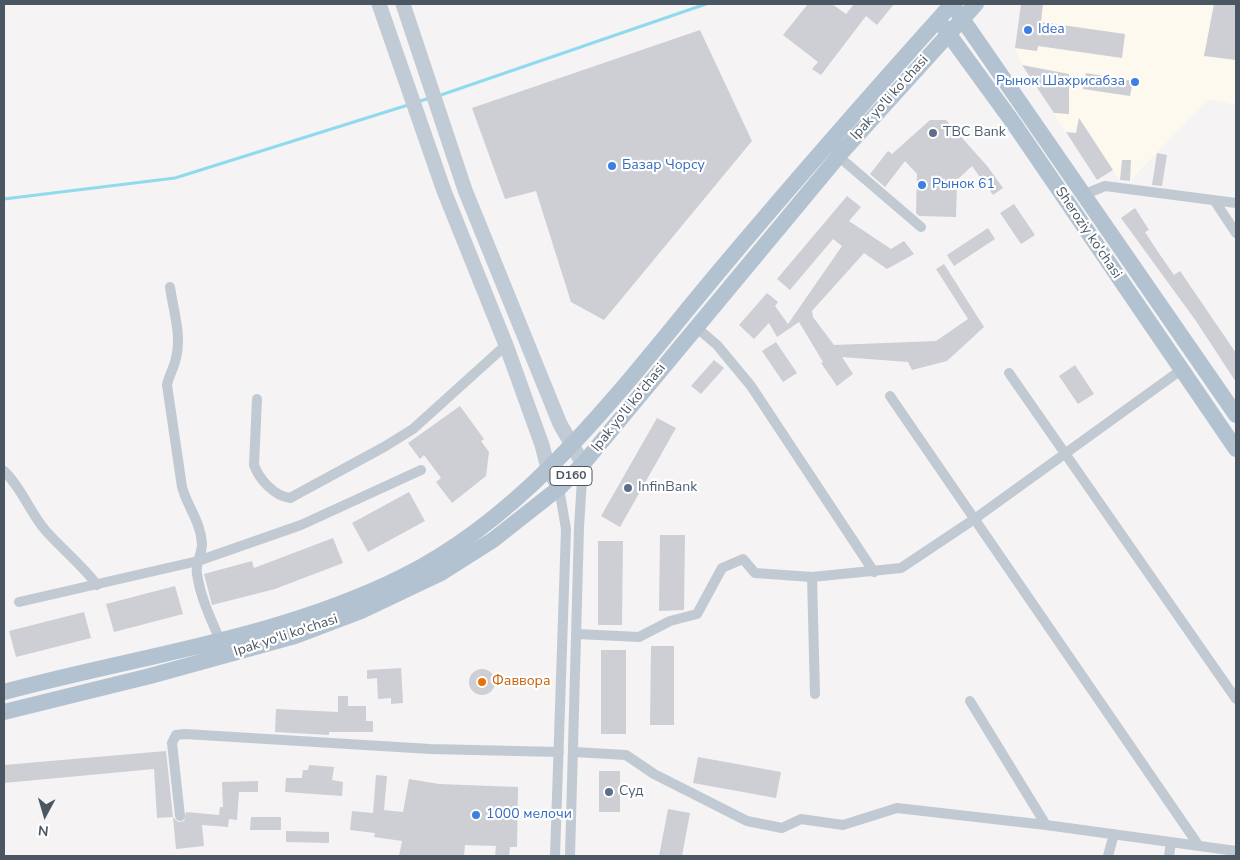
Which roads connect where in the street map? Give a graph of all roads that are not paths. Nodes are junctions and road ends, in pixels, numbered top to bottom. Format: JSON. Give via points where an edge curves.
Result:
{"nodes":[{"id":1,"x":379,"y":4,"type":"edge"},
{"id":2,"x":403,"y":4,"type":"edge"},
{"id":3,"x":952,"y":4,"type":"edge"},
{"id":4,"x":976,"y":4,"type":"edge"},
{"id":5,"x":963,"y":18,"type":"junction"},
{"id":6,"x":938,"y":20,"type":"junction"},
{"id":7,"x":949,"y":33,"type":"junction"},
{"id":8,"x":838,"y":156,"type":"junction"},
{"id":9,"x":1085,"y":194,"type":"junction"},
{"id":10,"x":1214,"y":200,"type":"junction"},
{"id":11,"x":1236,"y":203,"type":"edge"},
{"id":12,"x":921,"y":227,"type":"dead end"},
{"id":13,"x":1236,"y":233,"type":"edge"},
{"id":14,"x":170,"y":287,"type":"dead end"},
{"id":15,"x":696,"y":328,"type":"junction"},
{"id":16,"x":506,"y":345,"type":"junction"},
{"id":17,"x":1180,"y":370,"type":"junction"},
{"id":18,"x":1009,"y":373,"type":"dead end"},
{"id":19,"x":890,"y":396,"type":"dead end"},
{"id":20,"x":257,"y":399,"type":"dead end"},
{"id":21,"x":1236,"y":415,"type":"edge"},
{"id":22,"x":572,"y":444,"type":"junction"},
{"id":23,"x":1236,"y":449,"type":"edge"},
{"id":24,"x":1065,"y":452,"type":"junction"},
{"id":25,"x":583,"y":464,"type":"junction"},
{"id":26,"x":548,"y":468,"type":"junction"},
{"id":27,"x":421,"y":470,"type":"dead end"},
{"id":28,"x":4,"y":471,"type":"edge"},
{"id":29,"x":559,"y":488,"type":"junction"},
{"id":30,"x":973,"y":520,"type":"junction"},
{"id":31,"x":198,"y":561,"type":"junction"},
{"id":32,"x":874,"y":572,"type":"junction"},
{"id":33,"x":812,"y":577,"type":"junction"},
{"id":34,"x":97,"y":585,"type":"junction"},
{"id":35,"x":19,"y":602,"type":"dead end"},
{"id":36,"x":577,"y":634,"type":"junction"},
{"id":37,"x":220,"y":640,"type":"junction"},
{"id":38,"x":4,"y":692,"type":"edge"},
{"id":39,"x":814,"y":694,"type":"dead end"},
{"id":40,"x":1236,"y":699,"type":"edge"},
{"id":41,"x":970,"y":701,"type":"dead end"},
{"id":42,"x":4,"y":712,"type":"edge"},
{"id":43,"x":559,"y":752,"type":"junction"},
{"id":44,"x":574,"y":752,"type":"junction"},
{"id":45,"x":180,"y":816,"type":"dead end"},
{"id":46,"x":1046,"y":824,"type":"junction"},
{"id":47,"x":1114,"y":834,"type":"junction"},
{"id":48,"x":1171,"y":842,"type":"junction"},
{"id":49,"x":1199,"y":846,"type":"junction"},
{"id":50,"x":1236,"y":851,"type":"edge"},
{"id":51,"x":555,"y":856,"type":"edge"},
{"id":52,"x":570,"y":856,"type":"edge"},
{"id":53,"x":1108,"y":856,"type":"edge"},
{"id":54,"x":1169,"y":856,"type":"edge"}],
"edges":[{"from":1,"to":16,"type":"main road","via":[[464,244]]},
{"from":2,"to":22,"type":"main road","via":[[476,219],[560,424]]},
{"from":3,"to":5,"type":"main road","name":"Sheroziy ko'chasi"},
{"from":3,"to":6,"type":"main road","name":"Ipak yo'li ko'chasi","number":"D160"},
{"from":4,"to":5,"type":"main road","name":"Ipak yo'li ko'chasi","number":"D160"},
{"from":5,"to":7,"type":"main road","name":"Ipak yo'li ko'chasi","number":"D160"},
{"from":5,"to":9,"type":"main road","name":"Sheroziy ko'chasi"},
{"from":6,"to":7,"type":"main road","name":"Sheroziy ko'chasi"},
{"from":6,"to":22,"type":"main road","name":"Ipak yo'li ko'chasi","number":"D160","via":[[802,173]]},
{"from":7,"to":8,"type":"main road","name":"Ipak yo'li ko'chasi","number":"D160"},
{"from":7,"to":17,"type":"main road","name":"Sheroziy ko'chasi"},
{"from":8,"to":12,"type":"street"},
{"from":8,"to":15,"type":"main road","name":"Ipak yo'li ko'chasi","number":"D160"},
{"from":9,"to":10,"type":"street","via":[[1105,186]]},
{"from":9,"to":21,"type":"main road","name":"Sheroziy ko'chasi"},
{"from":10,"to":11,"type":"street"},
{"from":10,"to":13,"type":"street"},
{"from":14,"to":31,"type":"street","via":[[178,343],[167,385],[182,486],[195,512],[202,544]]},
{"from":15,"to":25,"type":"main road","name":"Ipak yo'li ko'chasi","number":"D160"},
{"from":15,"to":32,"type":"street","via":[[717,345],[751,386]]},
{"from":16,"to":20,"type":"street","via":[[413,429],[290,498],[276,493],[257,475]]},
{"from":16,"to":26,"type":"main road"},
{"from":17,"to":23,"type":"main road","name":"Sheroziy ko'chasi"},
{"from":17,"to":24,"type":"street"},
{"from":18,"to":24,"type":"street"},
{"from":19,"to":30,"type":"street"},
{"from":22,"to":25,"type":"main road"},
{"from":22,"to":26,"type":"main road","name":"Ipak yo'li ko'chasi","number":"D160"},
{"from":24,"to":30,"type":"street"},
{"from":24,"to":40,"type":"street"},
{"from":25,"to":29,"type":"main road","name":"Ipak yo'li ko'chasi","number":"D160"},
{"from":25,"to":36,"type":"street"},
{"from":26,"to":29,"type":"main road"},
{"from":26,"to":37,"type":"main road","name":"Ipak yo'li ko'chasi","number":"D160","via":[[496,518],[459,546],[401,578],[316,613]]},
{"from":27,"to":31,"type":"street","via":[[301,525]]},
{"from":28,"to":34,"type":"street","via":[[14,480],[46,530]]},
{"from":29,"to":42,"type":"main road","name":"Ipak yo'li ko'chasi","number":"D160","via":[[493,540],[441,574],[361,611],[295,636]]},
{"from":29,"to":43,"type":"street","via":[[566,529]]},
{"from":30,"to":32,"type":"street","via":[[901,568]]},
{"from":30,"to":49,"type":"street"},
{"from":31,"to":34,"type":"street"},
{"from":31,"to":37,"type":"street","via":[[196,573]]},
{"from":32,"to":33,"type":"street"},
{"from":33,"to":36,"type":"street","via":[[755,574],[743,559],[722,568],[697,614],[670,621],[639,637]]},
{"from":33,"to":39,"type":"street"},
{"from":34,"to":35,"type":"street"},
{"from":36,"to":44,"type":"street"},
{"from":37,"to":38,"type":"main road","name":"Ipak yo'li ko'chasi","number":"D160"},
{"from":41,"to":46,"type":"street"},
{"from":43,"to":45,"type":"street","via":[[430,749],[176,735],[172,743]]},
{"from":43,"to":51,"type":"street"},
{"from":44,"to":46,"type":"street","via":[[626,755],[654,774],[747,821],[782,828],[801,820],[844,825],[897,808]]},
{"from":44,"to":52,"type":"street"},
{"from":46,"to":47,"type":"street"},
{"from":47,"to":48,"type":"street"},
{"from":47,"to":53,"type":"street"},
{"from":48,"to":49,"type":"street"},
{"from":48,"to":54,"type":"street"},
{"from":49,"to":50,"type":"street"}]}
